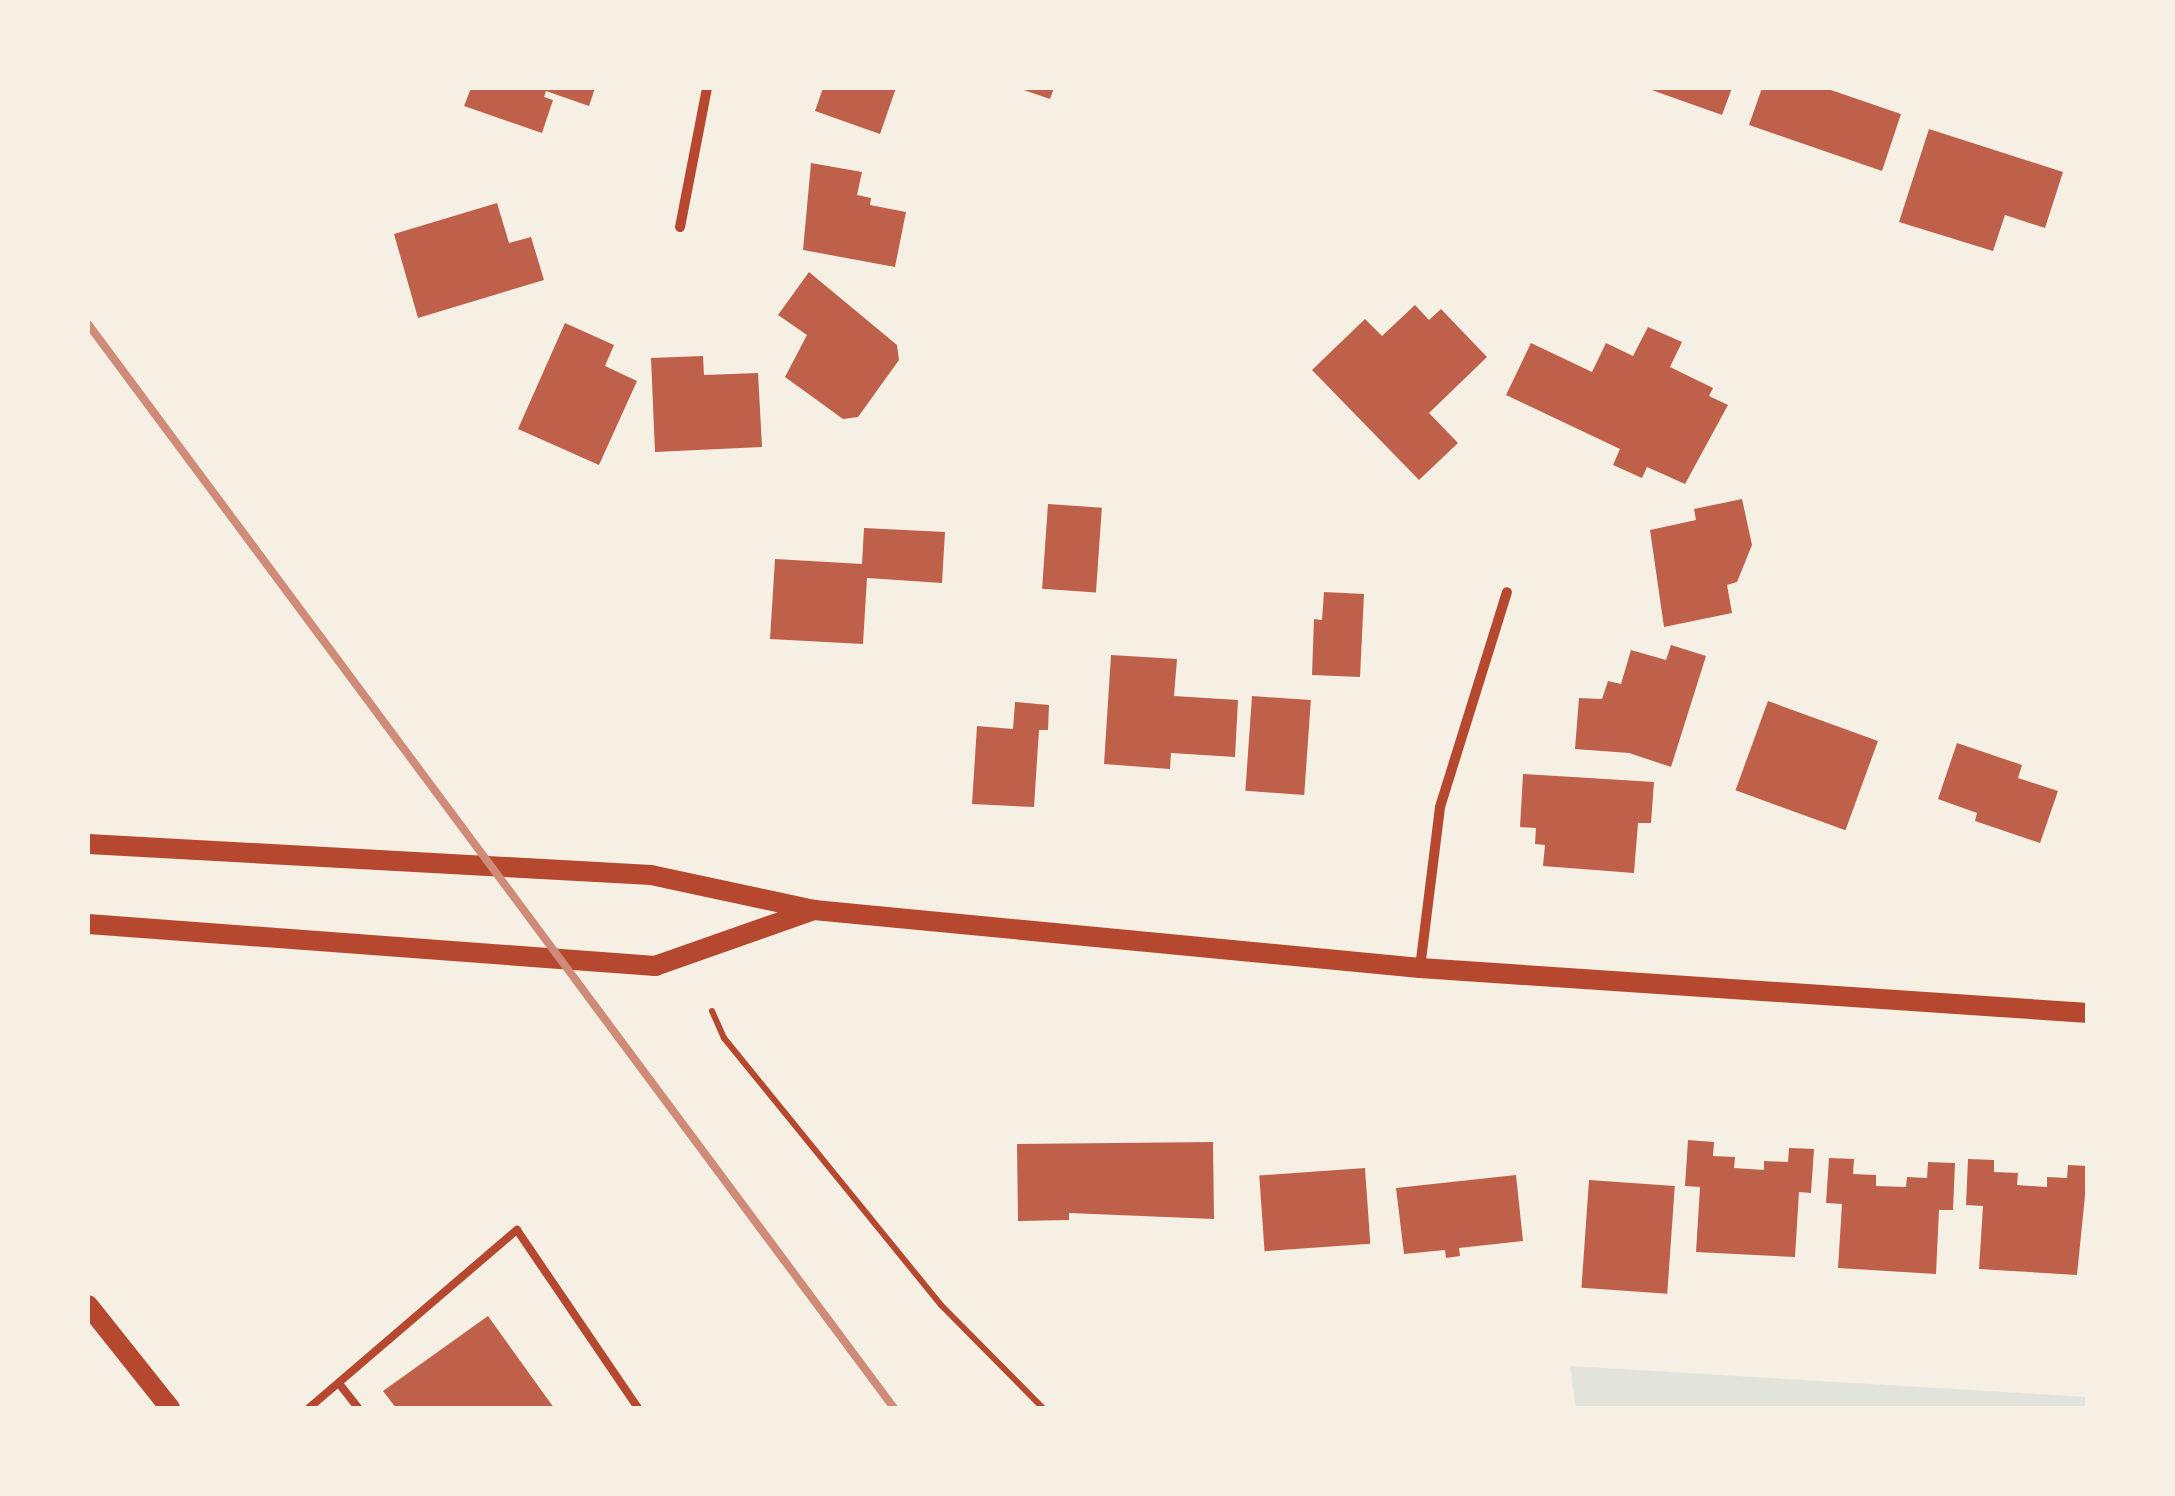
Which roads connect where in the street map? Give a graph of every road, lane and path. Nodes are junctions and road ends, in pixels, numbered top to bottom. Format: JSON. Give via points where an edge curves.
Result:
{"nodes":[{"id":1,"x":707,"y":88,"type":"edge"},
{"id":2,"x":680,"y":227,"type":"dead end"},
{"id":3,"x":1507,"y":592,"type":"dead end"},
{"id":4,"x":88,"y":844,"type":"edge"},
{"id":5,"x":814,"y":910,"type":"junction"},
{"id":6,"x":88,"y":924,"type":"edge"},
{"id":7,"x":1420,"y":968,"type":"junction"},
{"id":8,"x":712,"y":1010,"type":"dead end"},
{"id":9,"x":2088,"y":1013,"type":"edge"},
{"id":10,"x":88,"y":1305,"type":"edge"},
{"id":11,"x":340,"y":1386,"type":"junction"},
{"id":12,"x":170,"y":1408,"type":"edge"},
{"id":13,"x":309,"y":1408,"type":"edge"},
{"id":14,"x":358,"y":1408,"type":"edge"},
{"id":15,"x":638,"y":1408,"type":"edge"},
{"id":16,"x":1042,"y":1408,"type":"edge"}],
"edges":[{"from":1,"to":2,"type":"street"},
{"from":3,"to":7,"type":"street","via":[[1440,807]]},
{"from":4,"to":5,"type":"main road","via":[[651,875]]},
{"from":5,"to":6,"type":"main road","via":[[655,966]]},
{"from":5,"to":7,"type":"main road"},
{"from":7,"to":9,"type":"main road"},
{"from":8,"to":16,"type":"path","via":[[724,1038],[941,1305]]},
{"from":10,"to":12,"type":"main road"},
{"from":11,"to":13,"type":"lane"},
{"from":11,"to":14,"type":"lane"},
{"from":11,"to":15,"type":"lane","via":[[517,1230]]}]}
